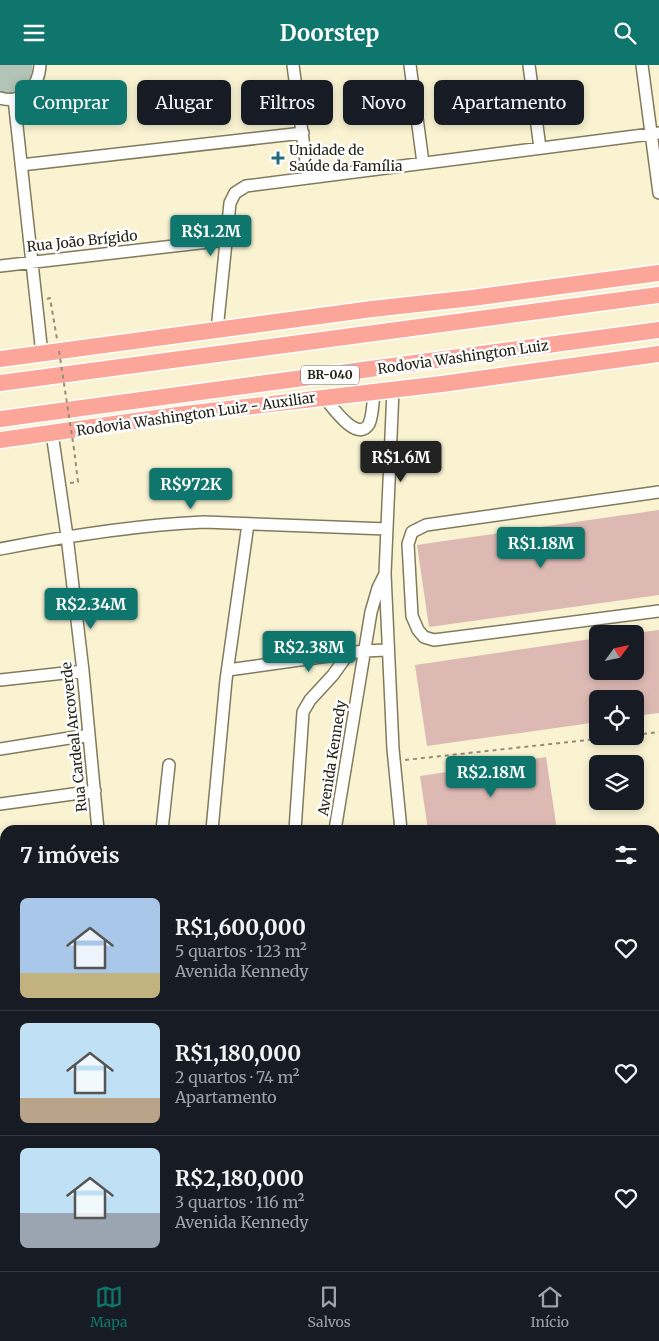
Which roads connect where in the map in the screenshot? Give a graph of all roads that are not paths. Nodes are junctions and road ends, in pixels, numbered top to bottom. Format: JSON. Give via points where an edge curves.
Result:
{"nodes":[{"id":1,"x":40,"y":65,"type":"edge"},
{"id":2,"x":293,"y":65,"type":"edge"},
{"id":3,"x":410,"y":65,"type":"edge"},
{"id":4,"x":529,"y":65,"type":"edge"},
{"id":5,"x":642,"y":65,"type":"edge"},
{"id":6,"x":0,"y":98,"type":"edge"},
{"id":7,"x":14,"y":99,"type":"junction"},
{"id":8,"x":303,"y":133,"type":"junction"},
{"id":9,"x":656,"y":134,"type":"edge"},
{"id":10,"x":540,"y":149,"type":"junction"},
{"id":11,"x":423,"y":163,"type":"junction"},
{"id":12,"x":20,"y":165,"type":"junction"},
{"id":13,"x":308,"y":177,"type":"junction"},
{"id":14,"x":659,"y":193,"type":"edge"},
{"id":15,"x":226,"y":240,"type":"junction"},
{"id":16,"x":31,"y":262,"type":"junction"},
{"id":17,"x":0,"y":266,"type":"edge"},
{"id":18,"x":659,"y":273,"type":"edge"},
{"id":19,"x":659,"y":295,"type":"edge"},
{"id":20,"x":217,"y":330,"type":"junction"},
{"id":21,"x":659,"y":330,"type":"edge"},
{"id":22,"x":42,"y":353,"type":"junction"},
{"id":23,"x":659,"y":354,"type":"edge"},
{"id":24,"x":0,"y":359,"type":"edge"},
{"id":25,"x":0,"y":383,"type":"edge"},
{"id":26,"x":393,"y":389,"type":"junction"},
{"id":27,"x":374,"y":392,"type":"junction"},
{"id":28,"x":324,"y":397,"type":"junction"},
{"id":29,"x":62,"y":411,"type":"junction"},
{"id":30,"x":185,"y":414,"type":"junction"},
{"id":31,"x":0,"y":419,"type":"edge"},
{"id":32,"x":52,"y":433,"type":"junction"},
{"id":33,"x":0,"y":440,"type":"edge"},
{"id":34,"x":659,"y":492,"type":"edge"},
{"id":35,"x":248,"y":524,"type":"junction"},
{"id":36,"x":387,"y":529,"type":"junction"},
{"id":37,"x":67,"y":536,"type":"junction"},
{"id":38,"x":0,"y":549,"type":"edge"},
{"id":39,"x":385,"y":574,"type":"junction"},
{"id":40,"x":659,"y":611,"type":"edge"},
{"id":41,"x":387,"y":650,"type":"junction"},
{"id":42,"x":364,"y":651,"type":"junction"},
{"id":43,"x":348,"y":654,"type":"junction"},
{"id":44,"x":228,"y":670,"type":"junction"},
{"id":45,"x":83,"y":671,"type":"junction"},
{"id":46,"x":0,"y":680,"type":"edge"},
{"id":47,"x":88,"y":735,"type":"junction"},
{"id":48,"x":0,"y":749,"type":"edge"},
{"id":49,"x":170,"y":765,"type":"dead end"},
{"id":50,"x":95,"y":791,"type":"junction"},
{"id":51,"x":0,"y":804,"type":"edge"},
{"id":52,"x":98,"y":825,"type":"edge"},
{"id":53,"x":163,"y":825,"type":"edge"},
{"id":54,"x":212,"y":825,"type":"edge"},
{"id":55,"x":295,"y":825,"type":"edge"},
{"id":56,"x":337,"y":825,"type":"edge"},
{"id":57,"x":401,"y":825,"type":"edge"}],
"edges":[{"from":1,"to":7,"type":"street","via":[[36,83],[30,91]]},
{"from":2,"to":8,"type":"street"},
{"from":3,"to":11,"type":"street"},
{"from":4,"to":10,"type":"street"},
{"from":5,"to":9,"type":"street"},
{"from":6,"to":7,"type":"street"},
{"from":7,"to":12,"type":"street"},
{"from":8,"to":12,"type":"street"},
{"from":8,"to":13,"type":"street"},
{"from":9,"to":10,"type":"street"},
{"from":9,"to":14,"type":"street"},
{"from":10,"to":11,"type":"street"},
{"from":11,"to":13,"type":"street"},
{"from":12,"to":16,"type":"street"},
{"from":13,"to":15,"type":"street","via":[[253,184],[240,189],[230,203]]},
{"from":15,"to":16,"type":"street","name":"Rua João Brígido"},
{"from":15,"to":20,"type":"street"},
{"from":16,"to":17,"type":"street","name":"Rua João Brígido"},
{"from":16,"to":22,"type":"street"},
{"from":18,"to":20,"type":"highway"},
{"from":19,"to":25,"type":"highway"},
{"from":20,"to":22,"type":"highway"},
{"from":21,"to":29,"type":"highway","name":"Rodovia Washington Luiz","number":"BR-040"},
{"from":22,"to":24,"type":"highway"},
{"from":23,"to":26,"type":"highway","name":"Rodovia Washington Luiz - Auxiliar"},
{"from":26,"to":27,"type":"highway","name":"Rodovia Washington Luiz - Auxiliar"},
{"from":26,"to":36,"type":"street","name":"Avenida Kennedy"},
{"from":27,"to":28,"type":"highway","name":"Rodovia Washington Luiz - Auxiliar"},
{"from":27,"to":28,"type":"street","via":[[369,424],[361,430],[352,428]]},
{"from":28,"to":30,"type":"highway","name":"Rodovia Washington Luiz - Auxiliar"},
{"from":29,"to":30,"type":"highway"},
{"from":29,"to":31,"type":"highway","name":"Rodovia Washington Luiz","number":"BR-040"},
{"from":30,"to":32,"type":"highway","name":"Rodovia Washington Luiz - Auxiliar"},
{"from":32,"to":33,"type":"highway","name":"Rodovia Washington Luiz - Auxiliar"},
{"from":32,"to":37,"type":"street","name":"Rua Cardeal Arcoverde"},
{"from":34,"to":40,"type":"street","via":[[426,525],[412,532],[408,544],[412,617],[424,637],[434,640]]},
{"from":35,"to":36,"type":"street"},
{"from":35,"to":37,"type":"street","via":[[179,523]]},
{"from":35,"to":44,"type":"street"},
{"from":36,"to":39,"type":"street","name":"Avenida Kennedy"},
{"from":37,"to":38,"type":"street"},
{"from":37,"to":45,"type":"street","name":"Rua Cardeal Arcoverde"},
{"from":39,"to":41,"type":"street","name":"Avenida Kennedy"},
{"from":39,"to":42,"type":"street","name":"Avenida Kennedy","via":[[371,612]]},
{"from":41,"to":42,"type":"street"},
{"from":41,"to":57,"type":"street","name":"Avenida Kennedy"},
{"from":42,"to":43,"type":"street"},
{"from":42,"to":56,"type":"street","name":"Avenida Kennedy"},
{"from":43,"to":44,"type":"street"},
{"from":43,"to":55,"type":"street","via":[[303,712]]},
{"from":44,"to":54,"type":"street"},
{"from":45,"to":46,"type":"street"},
{"from":45,"to":47,"type":"street","name":"Rua Cardeal Arcoverde"},
{"from":47,"to":48,"type":"street"},
{"from":47,"to":50,"type":"street","name":"Rua Cardeal Arcoverde"},
{"from":49,"to":53,"type":"street"},
{"from":50,"to":51,"type":"street"},
{"from":50,"to":52,"type":"street","name":"Rua Cardeal Arcoverde"}]}
